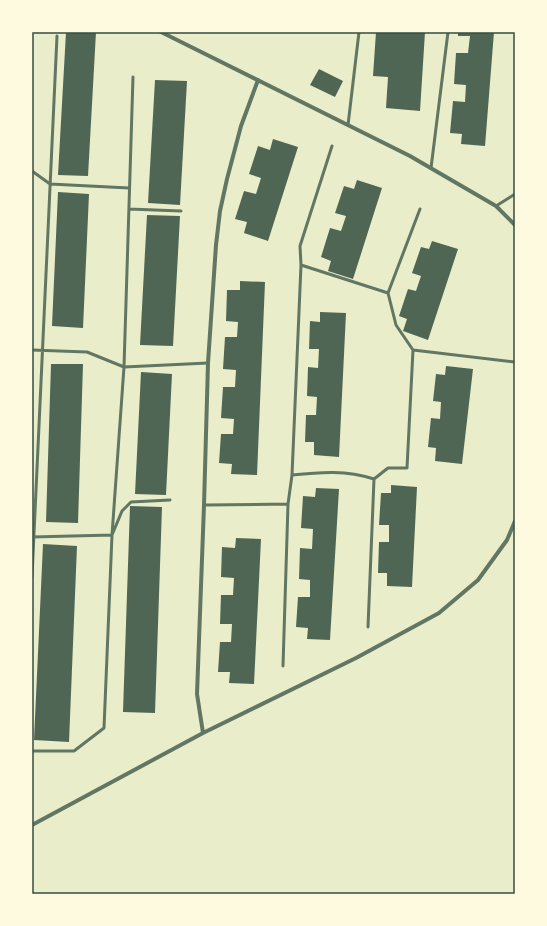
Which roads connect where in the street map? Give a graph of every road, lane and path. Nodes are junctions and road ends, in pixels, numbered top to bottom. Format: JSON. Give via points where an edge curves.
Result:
{"nodes":[{"id":1,"x":160,"y":32,"type":"edge"},
{"id":2,"x":359,"y":32,"type":"edge"},
{"id":3,"x":448,"y":32,"type":"edge"},
{"id":4,"x":57,"y":36,"type":"dead end"},
{"id":5,"x":133,"y":77,"type":"dead end"},
{"id":6,"x":258,"y":80,"type":"junction"},
{"id":7,"x":348,"y":125,"type":"junction"},
{"id":8,"x":332,"y":146,"type":"dead end"},
{"id":9,"x":431,"y":168,"type":"junction"},
{"id":10,"x":32,"y":171,"type":"edge"},
{"id":11,"x":50,"y":184,"type":"junction"},
{"id":12,"x":129,"y":188,"type":"junction"},
{"id":13,"x":515,"y":194,"type":"edge"},
{"id":14,"x":496,"y":206,"type":"junction"},
{"id":15,"x":129,"y":209,"type":"junction"},
{"id":16,"x":420,"y":209,"type":"dead end"},
{"id":17,"x":181,"y":211,"type":"dead end"},
{"id":18,"x":515,"y":225,"type":"edge"},
{"id":19,"x":301,"y":265,"type":"junction"},
{"id":20,"x":388,"y":293,"type":"junction"},
{"id":21,"x":32,"y":350,"type":"edge"},
{"id":22,"x":413,"y":350,"type":"junction"},
{"id":23,"x":43,"y":351,"type":"junction"},
{"id":24,"x":515,"y":362,"type":"edge"},
{"id":25,"x":208,"y":363,"type":"junction"},
{"id":26,"x":124,"y":367,"type":"junction"},
{"id":27,"x":292,"y":475,"type":"junction"},
{"id":28,"x":374,"y":479,"type":"junction"},
{"id":29,"x":170,"y":500,"type":"dead end"},
{"id":30,"x":288,"y":504,"type":"junction"},
{"id":31,"x":204,"y":505,"type":"junction"},
{"id":32,"x":515,"y":521,"type":"edge"},
{"id":33,"x":112,"y":535,"type":"junction"},
{"id":34,"x":33,"y":538,"type":"edge"},
{"id":35,"x":32,"y":577,"type":"edge"},
{"id":36,"x":368,"y":627,"type":"dead end"},
{"id":37,"x":283,"y":666,"type":"dead end"},
{"id":38,"x":203,"y":733,"type":"junction"},
{"id":39,"x":32,"y":751,"type":"edge"},
{"id":40,"x":32,"y":825,"type":"edge"}],
"edges":[{"from":1,"to":6,"type":"street"},
{"from":2,"to":7,"type":"lane"},
{"from":3,"to":9,"type":"lane"},
{"from":4,"to":11,"type":"lane"},
{"from":5,"to":12,"type":"lane"},
{"from":6,"to":7,"type":"street"},
{"from":6,"to":25,"type":"street","via":[[241,126],[220,211]]},
{"from":7,"to":9,"type":"street"},
{"from":8,"to":19,"type":"lane","via":[[300,246]]},
{"from":9,"to":14,"type":"street"},
{"from":10,"to":11,"type":"lane"},
{"from":11,"to":12,"type":"lane"},
{"from":11,"to":23,"type":"lane"},
{"from":12,"to":15,"type":"lane"},
{"from":13,"to":14,"type":"lane"},
{"from":14,"to":18,"type":"street"},
{"from":15,"to":17,"type":"lane"},
{"from":15,"to":26,"type":"lane"},
{"from":16,"to":20,"type":"lane"},
{"from":19,"to":20,"type":"lane"},
{"from":19,"to":27,"type":"lane"},
{"from":20,"to":22,"type":"lane","via":[[396,325]]},
{"from":21,"to":23,"type":"lane"},
{"from":22,"to":24,"type":"lane"},
{"from":22,"to":28,"type":"lane","via":[[407,468],[388,468]]},
{"from":23,"to":26,"type":"lane","via":[[87,352]]},
{"from":23,"to":34,"type":"lane"},
{"from":25,"to":26,"type":"lane"},
{"from":25,"to":31,"type":"street"},
{"from":26,"to":33,"type":"lane"},
{"from":27,"to":28,"type":"lane","via":[[331,472]]},
{"from":27,"to":30,"type":"lane"},
{"from":28,"to":36,"type":"lane"},
{"from":29,"to":33,"type":"lane","via":[[131,502],[122,511]]},
{"from":30,"to":31,"type":"lane"},
{"from":30,"to":37,"type":"lane"},
{"from":31,"to":38,"type":"street","via":[[197,694]]},
{"from":32,"to":38,"type":"street","via":[[507,540],[478,580],[440,613],[356,658]]},
{"from":33,"to":34,"type":"lane"},
{"from":33,"to":39,"type":"lane","via":[[104,728],[74,751]]},
{"from":34,"to":35,"type":"lane"},
{"from":38,"to":40,"type":"street"}]}
